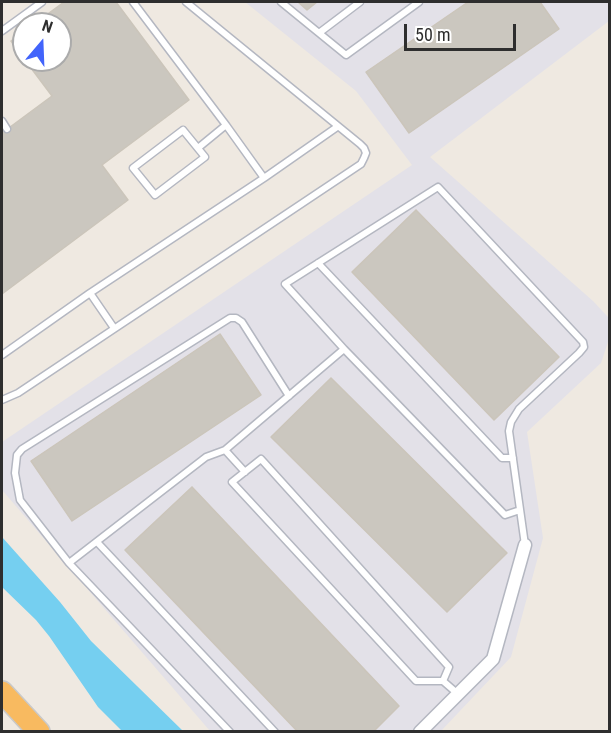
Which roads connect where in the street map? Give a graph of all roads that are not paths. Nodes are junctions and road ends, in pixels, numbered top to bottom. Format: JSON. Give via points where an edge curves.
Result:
{"nodes":[{"id":1,"x":42,"y":2,"type":"edge"},
{"id":2,"x":133,"y":2,"type":"edge"},
{"id":3,"x":186,"y":2,"type":"edge"},
{"id":4,"x":281,"y":2,"type":"edge"},
{"id":5,"x":360,"y":2,"type":"edge"},
{"id":6,"x":419,"y":2,"type":"edge"},
{"id":7,"x":2,"y":31,"type":"edge"},
{"id":8,"x":319,"y":33,"type":"junction"},
{"id":9,"x":2,"y":121,"type":"edge"},
{"id":10,"x":226,"y":125,"type":"junction"},
{"id":11,"x":337,"y":127,"type":"junction"},
{"id":12,"x":7,"y":129,"type":"dead end"},
{"id":13,"x":198,"y":148,"type":"junction"},
{"id":14,"x":264,"y":178,"type":"junction"},
{"id":15,"x":318,"y":263,"type":"junction"},
{"id":16,"x":90,"y":294,"type":"junction"},
{"id":17,"x":114,"y":328,"type":"junction"},
{"id":18,"x":344,"y":349,"type":"junction"},
{"id":19,"x":2,"y":355,"type":"edge"},
{"id":20,"x":289,"y":396,"type":"junction"},
{"id":21,"x":2,"y":400,"type":"edge"},
{"id":22,"x":225,"y":450,"type":"junction"},
{"id":23,"x":513,"y":458,"type":"junction"},
{"id":24,"x":245,"y":472,"type":"junction"},
{"id":25,"x":520,"y":510,"type":"junction"},
{"id":26,"x":97,"y":542,"type":"junction"},
{"id":27,"x":525,"y":545,"type":"joint"},
{"id":28,"x":69,"y":563,"type":"junction"},
{"id":29,"x":443,"y":681,"type":"junction"},
{"id":30,"x":2,"y":692,"type":"edge"},
{"id":31,"x":458,"y":694,"type":"junction"},
{"id":32,"x":39,"y":732,"type":"edge"},
{"id":33,"x":230,"y":732,"type":"edge"},
{"id":34,"x":275,"y":732,"type":"edge"},
{"id":35,"x":420,"y":732,"type":"edge"}],
"edges":[{"from":1,"to":7,"type":"lane"},
{"from":2,"to":10,"type":"lane"},
{"from":3,"to":11,"type":"lane"},
{"from":4,"to":8,"type":"lane"},
{"from":5,"to":8,"type":"lane"},
{"from":6,"to":8,"type":"lane","via":[[346,55]]},
{"from":9,"to":12,"type":"lane"},
{"from":10,"to":13,"type":"lane"},
{"from":10,"to":14,"type":"lane"},
{"from":11,"to":14,"type":"lane"},
{"from":11,"to":17,"type":"lane","via":[[364,148],[361,164]]},
{"from":13,"to":13,"type":"lane","via":[[205,157],[155,195],[133,168],[183,130]]},
{"from":14,"to":16,"type":"lane"},
{"from":15,"to":18,"type":"lane","via":[[285,284]]},
{"from":15,"to":23,"type":"lane","via":[[502,458]]},
{"from":15,"to":23,"type":"lane","via":[[438,187],[583,342],[584,348],[515,414],[509,431]]},
{"from":16,"to":17,"type":"lane"},
{"from":16,"to":19,"type":"lane"},
{"from":17,"to":21,"type":"lane"},
{"from":18,"to":20,"type":"lane"},
{"from":18,"to":25,"type":"lane","via":[[505,515]]},
{"from":20,"to":22,"type":"lane"},
{"from":20,"to":28,"type":"lane","via":[[242,322],[230,318],[22,450],[17,455],[15,473],[20,500]]},
{"from":22,"to":24,"type":"lane"},
{"from":22,"to":26,"type":"lane","via":[[206,457]]},
{"from":23,"to":25,"type":"lane"},
{"from":24,"to":29,"type":"lane","via":[[232,482],[416,681]]},
{"from":24,"to":29,"type":"lane","via":[[261,459],[449,667]]},
{"from":25,"to":27,"type":"lane"},
{"from":26,"to":28,"type":"lane"},
{"from":26,"to":34,"type":"lane"},
{"from":27,"to":31,"type":"street","via":[[493,659]]},
{"from":28,"to":33,"type":"lane"},
{"from":29,"to":31,"type":"lane"},
{"from":30,"to":32,"type":"highway"},
{"from":31,"to":35,"type":"street"}]}
